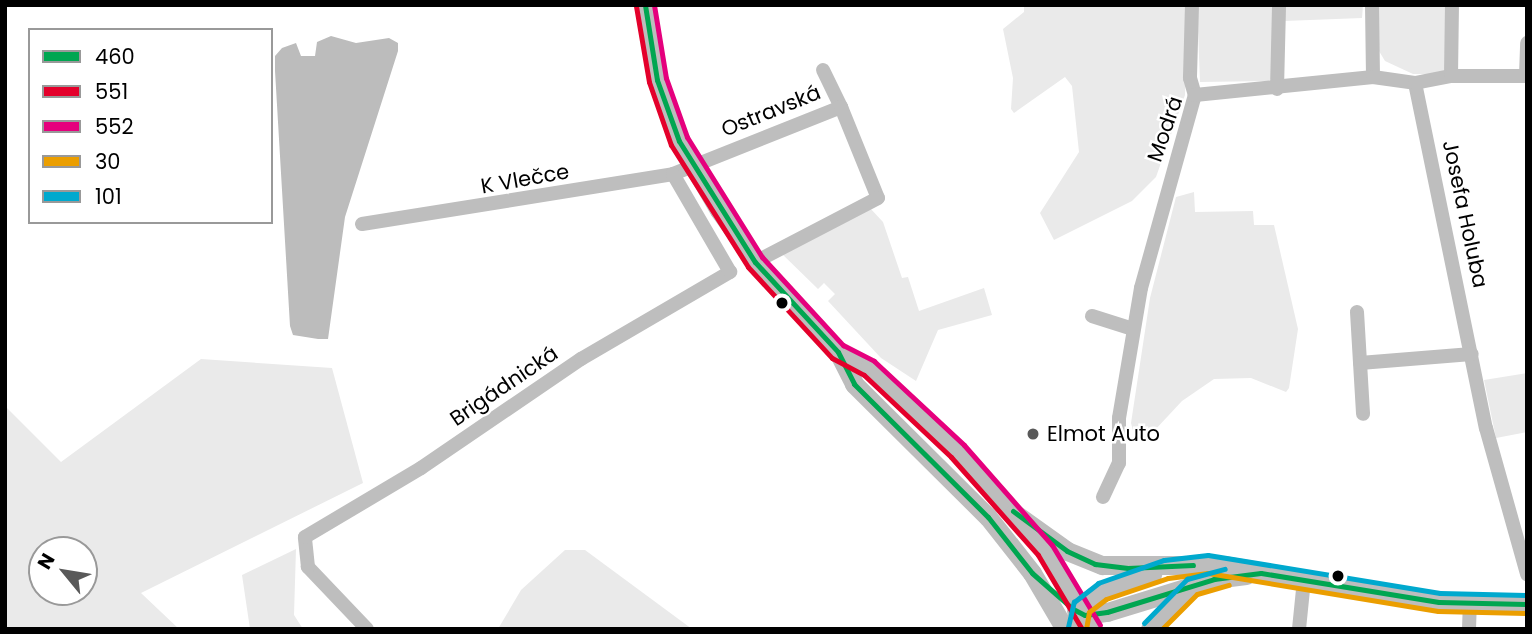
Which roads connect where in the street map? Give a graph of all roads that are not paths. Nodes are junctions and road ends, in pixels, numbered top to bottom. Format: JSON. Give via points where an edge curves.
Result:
{"nodes":[{"id":1,"x":645,"y":5,"type":"edge"},
{"id":2,"x":1192,"y":5,"type":"edge"},
{"id":3,"x":1279,"y":5,"type":"edge"},
{"id":4,"x":1372,"y":5,"type":"edge"},
{"id":5,"x":1452,"y":5,"type":"edge"},
{"id":6,"x":1527,"y":43,"type":"edge"},
{"id":7,"x":823,"y":69,"type":"dead end"},
{"id":8,"x":1451,"y":76,"type":"junction"},
{"id":9,"x":1527,"y":76,"type":"edge"},
{"id":10,"x":1373,"y":77,"type":"junction"},
{"id":11,"x":1415,"y":83,"type":"junction"},
{"id":12,"x":1277,"y":89,"type":"junction"},
{"id":13,"x":1195,"y":95,"type":"junction"},
{"id":14,"x":841,"y":107,"type":"junction"},
{"id":15,"x":694,"y":167,"type":"junction"},
{"id":16,"x":673,"y":174,"type":"junction"},
{"id":17,"x":362,"y":224,"type":"dead end"},
{"id":18,"x":755,"y":262,"type":"junction"},
{"id":19,"x":1357,"y":312,"type":"dead end"},
{"id":20,"x":1092,"y":316,"type":"dead end"},
{"id":21,"x":1133,"y":329,"type":"junction"},
{"id":22,"x":838,"y":352,"type":"junction"},
{"id":23,"x":1472,"y":354,"type":"junction"},
{"id":24,"x":1360,"y":363,"type":"junction"},
{"id":25,"x":1363,"y":414,"type":"dead end"},
{"id":26,"x":1103,"y":497,"type":"dead end"},
{"id":27,"x":1014,"y":513,"type":"junction"},
{"id":28,"x":1166,"y":569,"type":"junction"},
{"id":29,"x":1032,"y":573,"type":"junction"},
{"id":30,"x":1261,"y":573,"type":"junction"},
{"id":31,"x":1527,"y":574,"type":"edge"},
{"id":32,"x":1304,"y":580,"type":"junction"},
{"id":33,"x":1192,"y":586,"type":"junction"},
{"id":34,"x":1527,"y":604,"type":"edge"},
{"id":35,"x":1470,"y":605,"type":"junction"},
{"id":36,"x":1083,"y":618,"type":"edge"},
{"id":37,"x":367,"y":629,"type":"edge"},
{"id":38,"x":1065,"y":629,"type":"edge"},
{"id":39,"x":1150,"y":629,"type":"edge"},
{"id":40,"x":1299,"y":629,"type":"edge"},
{"id":41,"x":1469,"y":629,"type":"edge"}],
"edges":[{"from":1,"to":15,"type":"main road","via":[[657,80],[679,141]]},
{"from":2,"to":13,"type":"street","via":[[1190,78]]},
{"from":3,"to":12,"type":"street"},
{"from":4,"to":10,"type":"street"},
{"from":5,"to":8,"type":"street"},
{"from":6,"to":9,"type":"street"},
{"from":7,"to":14,"type":"street"},
{"from":8,"to":9,"type":"street","name":"Modrá"},
{"from":8,"to":11,"type":"street","name":"Modrá"},
{"from":10,"to":11,"type":"street","name":"Modrá"},
{"from":10,"to":12,"type":"street","name":"Modrá"},
{"from":11,"to":23,"type":"street","name":"Josefa Holuba"},
{"from":12,"to":13,"type":"street","name":"Modrá"},
{"from":13,"to":21,"type":"street","name":"Modrá","via":[[1181,134]]},
{"from":14,"to":15,"type":"street","name":"Ostravská"},
{"from":14,"to":18,"type":"street","name":"Ostravská","via":[[878,198]]},
{"from":15,"to":16,"type":"street","name":"K Vlečce"},
{"from":15,"to":18,"type":"main road"},
{"from":16,"to":17,"type":"street","name":"K Vlečce"},
{"from":16,"to":37,"type":"street","name":"Brigádnická","via":[[730,272],[581,359],[421,468],[305,537],[308,567]]},
{"from":18,"to":22,"type":"main road"},
{"from":19,"to":24,"type":"street"},
{"from":20,"to":21,"type":"street"},
{"from":21,"to":26,"type":"street","name":"Modrá","via":[[1119,418],[1119,463]]},
{"from":22,"to":27,"type":"main road","via":[[869,368],[957,451]]},
{"from":22,"to":29,"type":"main road","via":[[854,384],[988,517]]},
{"from":23,"to":24,"type":"street"},
{"from":23,"to":31,"type":"street","name":"Josefa Holuba","via":[[1486,428]]},
{"from":24,"to":25,"type":"street"},
{"from":27,"to":28,"type":"main road","via":[[1089,562]]},
{"from":27,"to":36,"type":"main road","via":[[1045,550]]},
{"from":28,"to":30,"type":"main road","via":[[1216,564]]},
{"from":28,"to":36,"type":"main road","via":[[1102,591]]},
{"from":29,"to":36,"type":"main road"},
{"from":29,"to":38,"type":"main road"},
{"from":30,"to":32,"type":"main road"},
{"from":30,"to":33,"type":"main road"},
{"from":32,"to":35,"type":"main road"},
{"from":32,"to":40,"type":"street"},
{"from":33,"to":36,"type":"main road"},
{"from":33,"to":39,"type":"main road"},
{"from":34,"to":35,"type":"main road"},
{"from":35,"to":41,"type":"street"}]}
